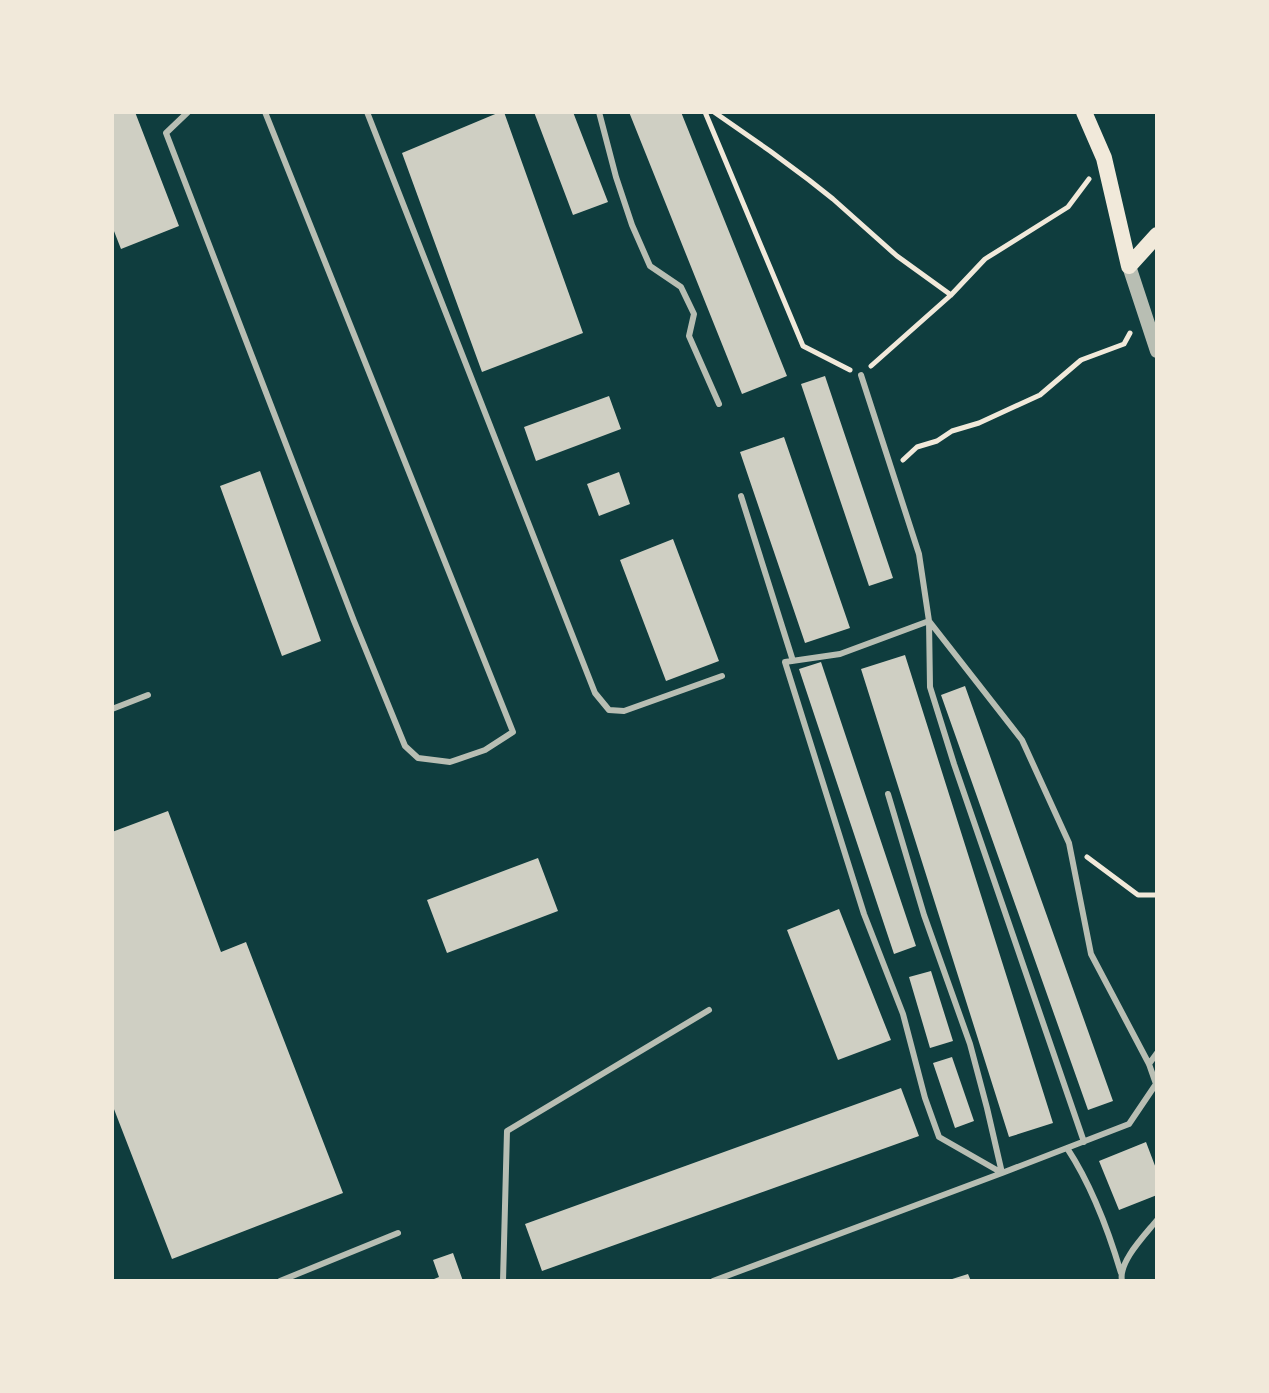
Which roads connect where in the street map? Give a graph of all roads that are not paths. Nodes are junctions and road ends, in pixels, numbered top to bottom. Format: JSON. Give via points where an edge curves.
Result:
{"nodes":[{"id":1,"x":188,"y":112,"type":"edge"},
{"id":2,"x":265,"y":112,"type":"edge"},
{"id":3,"x":367,"y":112,"type":"edge"},
{"id":4,"x":599,"y":112,"type":"edge"},
{"id":5,"x":1084,"y":112,"type":"edge"},
{"id":6,"x":1157,"y":235,"type":"edge"},
{"id":7,"x":1129,"y":266,"type":"junction"},
{"id":8,"x":1157,"y":351,"type":"edge"},
{"id":9,"x":861,"y":375,"type":"road end"},
{"id":10,"x":719,"y":404,"type":"dead end"},
{"id":11,"x":741,"y":496,"type":"dead end"},
{"id":12,"x":929,"y":621,"type":"junction"},
{"id":13,"x":793,"y":661,"type":"junction"},
{"id":14,"x":722,"y":676,"type":"dead end"},
{"id":15,"x":148,"y":695,"type":"dead end"},
{"id":16,"x":112,"y":709,"type":"edge"},
{"id":17,"x":888,"y":794,"type":"dead end"},
{"id":18,"x":709,"y":1010,"type":"dead end"},
{"id":19,"x":1157,"y":1053,"type":"edge"},
{"id":20,"x":1149,"y":1064,"type":"junction"},
{"id":21,"x":1157,"y":1086,"type":"edge"},
{"id":22,"x":1084,"y":1142,"type":"junction"},
{"id":23,"x":1067,"y":1148,"type":"junction"},
{"id":24,"x":1002,"y":1173,"type":"junction"},
{"id":25,"x":1157,"y":1220,"type":"edge"},
{"id":26,"x":398,"y":1233,"type":"dead end"},
{"id":27,"x":1121,"y":1277,"type":"edge"},
{"id":28,"x":280,"y":1281,"type":"edge"},
{"id":29,"x":503,"y":1281,"type":"edge"},
{"id":30,"x":713,"y":1281,"type":"edge"}],
"edges":[{"from":1,"to":2,"type":"lane","via":[[166,133],[382,690],[405,746],[418,758],[450,762],[485,750],[513,732]]},
{"from":3,"to":14,"type":"lane","via":[[595,693],[609,710],[624,711]]},
{"from":4,"to":10,"type":"lane","via":[[632,225],[650,266],[681,287],[694,314],[689,336]]},
{"from":5,"to":7,"type":"main road","via":[[1104,158]]},
{"from":6,"to":7,"type":"main road"},
{"from":7,"to":8,"type":"street"},
{"from":9,"to":12,"type":"lane","via":[[919,554]]},
{"from":11,"to":13,"type":"lane"},
{"from":12,"to":13,"type":"lane","via":[[840,654]]},
{"from":12,"to":20,"type":"lane","via":[[1022,740],[1069,843],[1091,954]]},
{"from":12,"to":22,"type":"lane","via":[[930,687]]},
{"from":13,"to":24,"type":"lane","via":[[785,662],[939,1137]]},
{"from":15,"to":16,"type":"lane"},
{"from":17,"to":24,"type":"lane","via":[[970,1044]]},
{"from":18,"to":29,"type":"lane","via":[[507,1131]]},
{"from":19,"to":20,"type":"lane"},
{"from":20,"to":21,"type":"lane"},
{"from":21,"to":22,"type":"lane","via":[[1129,1124]]},
{"from":22,"to":23,"type":"lane"},
{"from":23,"to":24,"type":"lane"},
{"from":23,"to":27,"type":"lane","via":[[1110,1235]]},
{"from":24,"to":30,"type":"lane"},
{"from":25,"to":27,"type":"lane"},
{"from":26,"to":28,"type":"lane"}]}
